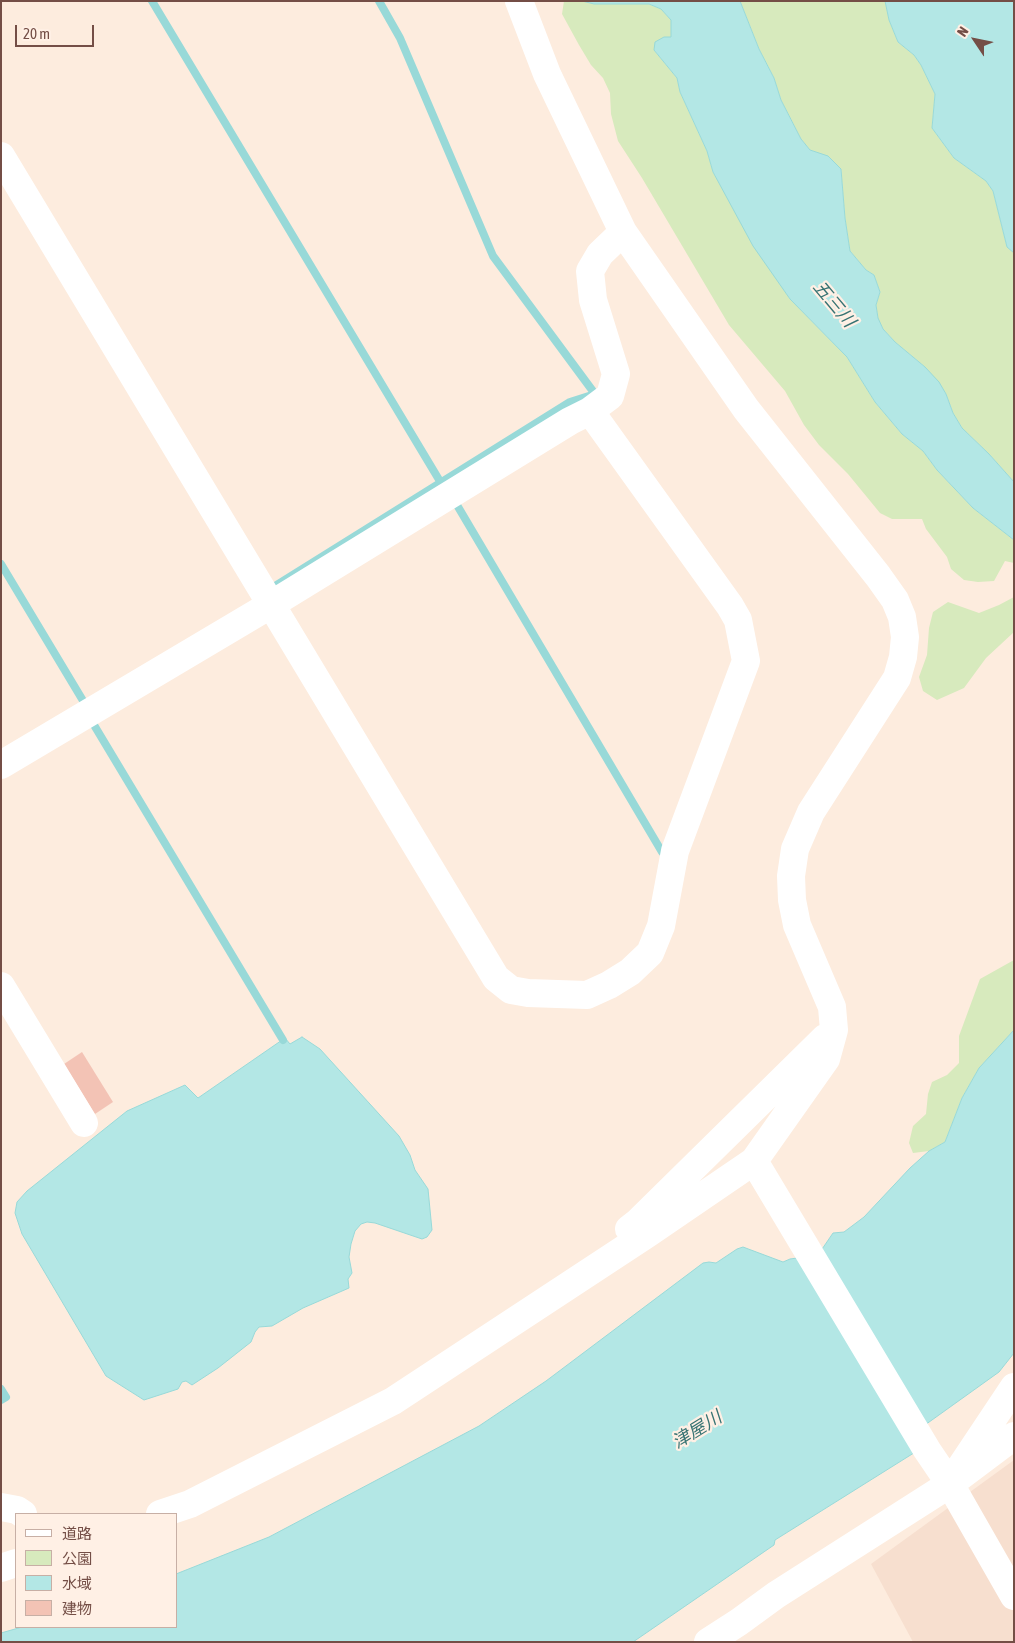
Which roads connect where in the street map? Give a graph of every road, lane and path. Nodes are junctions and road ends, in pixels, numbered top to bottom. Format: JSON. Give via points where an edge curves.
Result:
{"nodes":[{"id":1,"x":519,"y":1,"type":"edge"},
{"id":2,"x":1,"y":156,"type":"edge"},
{"id":3,"x":623,"y":232,"type":"junction"},
{"id":4,"x":590,"y":411,"type":"junction"},
{"id":5,"x":272,"y":604,"type":"junction"},
{"id":6,"x":1,"y":764,"type":"edge"},
{"id":7,"x":1,"y":986,"type":"edge"},
{"id":8,"x":834,"y":1030,"type":"junction"},
{"id":9,"x":84,"y":1123,"type":"dead end"},
{"id":10,"x":760,"y":1172,"type":"junction"},
{"id":11,"x":500,"y":1330,"type":"junction"},
{"id":12,"x":1014,"y":1387,"type":"edge"},
{"id":13,"x":1014,"y":1436,"type":"edge"},
{"id":14,"x":950,"y":1484,"type":"junction"},
{"id":15,"x":1,"y":1507,"type":"edge"},
{"id":16,"x":22,"y":1513,"type":"edge"},
{"id":17,"x":163,"y":1513,"type":"edge"},
{"id":18,"x":15,"y":1562,"type":"edge"},
{"id":19,"x":1,"y":1568,"type":"edge"},
{"id":20,"x":1014,"y":1596,"type":"edge"},
{"id":21,"x":708,"y":1642,"type":"edge"}],
"edges":[{"from":1,"to":3,"type":"street","via":[[547,74]]},
{"from":2,"to":5,"type":"street"},
{"from":3,"to":4,"type":"street","via":[[600,254],[590,271],[592,300],[616,374],[610,396]]},
{"from":3,"to":8,"type":"street","via":[[746,409],[878,576],[895,600],[902,617],[905,637],[897,678],[811,812],[795,849],[791,876],[797,925],[832,1007]]},
{"from":4,"to":5,"type":"street"},
{"from":4,"to":5,"type":"street","via":[[730,606],[738,620],[746,661],[675,851],[661,926],[650,953],[630,972],[609,985],[587,995],[528,994],[511,990],[496,978]]},
{"from":5,"to":6,"type":"street"},
{"from":7,"to":9,"type":"street"},
{"from":8,"to":10,"type":"street","via":[[826,1059]]},
{"from":8,"to":11,"type":"street","via":[[638,1222]]},
{"from":10,"to":11,"type":"street","via":[[647,1234]]},
{"from":10,"to":14,"type":"street"},
{"from":11,"to":17,"type":"street","via":[[393,1401],[190,1504]]},
{"from":12,"to":14,"type":"street"},
{"from":13,"to":14,"type":"street"},
{"from":14,"to":20,"type":"street"},
{"from":14,"to":21,"type":"street","via":[[776,1594]]},
{"from":15,"to":16,"type":"street"},
{"from":18,"to":19,"type":"street"}]}
